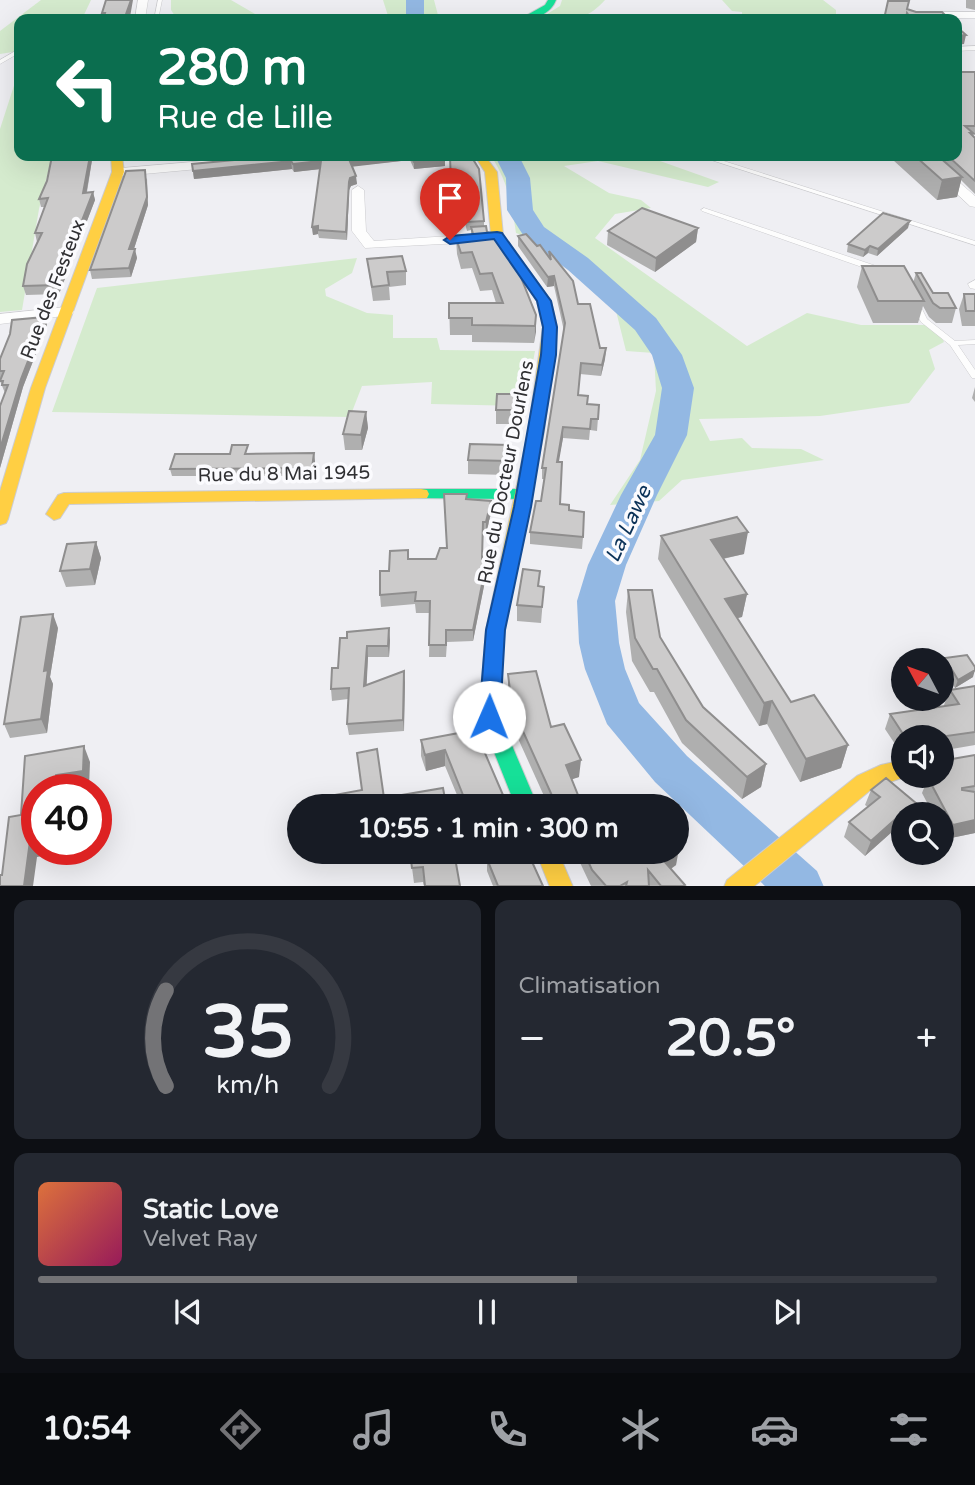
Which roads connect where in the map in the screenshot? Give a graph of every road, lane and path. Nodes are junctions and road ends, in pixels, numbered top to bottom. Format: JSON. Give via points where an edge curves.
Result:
{"nodes":[{"id":1,"x":552,"y":0,"type":"edge"},
{"id":2,"x":916,"y":3,"type":"dead end"},
{"id":3,"x":534,"y":14,"type":"edge"},
{"id":4,"x":914,"y":14,"type":"edge"},
{"id":5,"x":483,"y":161,"type":"edge"},
{"id":6,"x":718,"y":161,"type":"edge"},
{"id":7,"x":928,"y":161,"type":"edge"},
{"id":8,"x":226,"y":163,"type":"edge"},
{"id":9,"x":118,"y":164,"type":"edge"},
{"id":10,"x":358,"y":190,"type":"dead end"},
{"id":11,"x":975,"y":203,"type":"edge"},
{"id":12,"x":704,"y":210,"type":"dead end"},
{"id":13,"x":497,"y":235,"type":"junction"},
{"id":14,"x":975,"y":243,"type":"edge"},
{"id":15,"x":891,"y":275,"type":"edge"},
{"id":16,"x":910,"y":295,"type":"edge"},
{"id":17,"x":66,"y":312,"type":"junction"},
{"id":18,"x":0,"y":319,"type":"edge"},
{"id":19,"x":975,"y":341,"type":"edge"},
{"id":20,"x":953,"y":343,"type":"junction"},
{"id":21,"x":975,"y":376,"type":"edge"},
{"id":22,"x":523,"y":494,"type":"junction"},
{"id":23,"x":54,"y":514,"type":"dead end"},
{"id":24,"x":0,"y":519,"type":"edge"},
{"id":25,"x":891,"y":772,"type":"edge"},
{"id":26,"x":522,"y":794,"type":"edge"},
{"id":27,"x":552,"y":864,"type":"edge"},
{"id":28,"x":562,"y":886,"type":"edge"},
{"id":29,"x":736,"y":886,"type":"edge"}],
"edges":[{"from":1,"to":3,"type":"street","via":[[549,7]]},
{"from":2,"to":4,"type":"street"},
{"from":5,"to":13,"type":"street","via":[[491,172]]},
{"from":6,"to":14,"type":"lane"},
{"from":7,"to":11,"type":"street"},
{"from":8,"to":9,"type":"street"},
{"from":9,"to":17,"type":"street","name":"Rue des Festeux"},
{"from":10,"to":13,"type":"street","via":[[359,231],[370,245]]},
{"from":12,"to":15,"type":"lane"},
{"from":13,"to":22,"type":"street","name":"Rue du Docteur Dourlens","via":[[544,301],[550,327]]},
{"from":16,"to":20,"type":"lane","via":[[924,320]]},
{"from":17,"to":18,"type":"street"},
{"from":17,"to":24,"type":"street","name":"Rue des Festeux","via":[[38,388]]},
{"from":19,"to":20,"type":"lane"},
{"from":20,"to":21,"type":"lane"},
{"from":22,"to":23,"type":"street","name":"Rue du 8 Mai 1945","via":[[64,499]]},
{"from":22,"to":26,"type":"street","name":"Rue du Docteur Dourlens","via":[[495,630],[489,717]]},
{"from":25,"to":29,"type":"street","via":[[865,782]]},
{"from":27,"to":28,"type":"street"}]}
